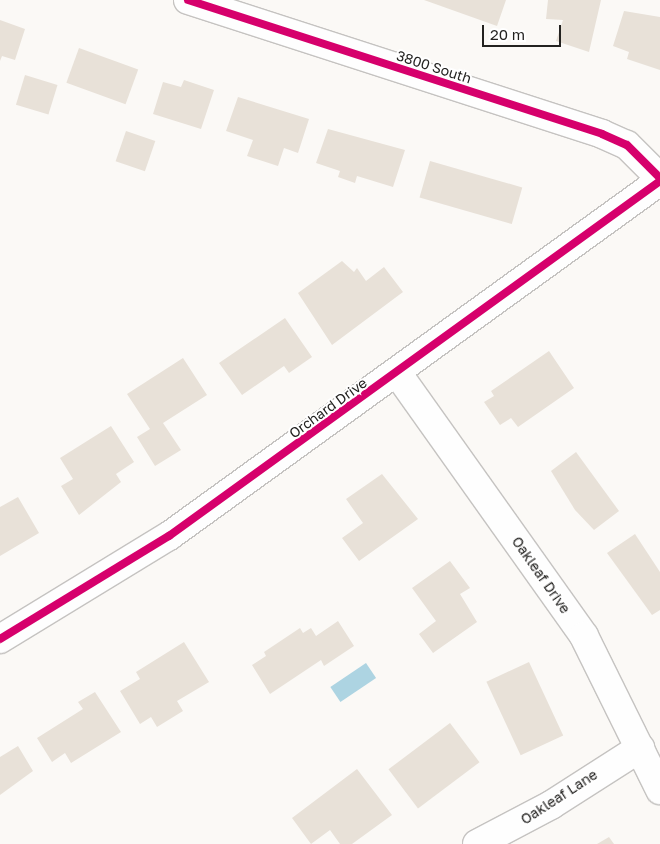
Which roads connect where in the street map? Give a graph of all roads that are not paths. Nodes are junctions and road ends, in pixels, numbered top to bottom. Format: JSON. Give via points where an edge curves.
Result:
{"nodes":[{"id":1,"x":188,"y":0,"type":"edge"},
{"id":2,"x":660,"y":179,"type":"edge"},
{"id":3,"x":398,"y":374,"type":"junction"},
{"id":4,"x":0,"y":639,"type":"edge"},
{"id":5,"x":640,"y":748,"type":"junction"},
{"id":6,"x":660,"y":790,"type":"edge"},
{"id":7,"x":477,"y":844,"type":"edge"}],
"edges":[{"from":1,"to":2,"type":"street","name":"3800 South","via":[[602,134],[627,145]]},
{"from":2,"to":3,"type":"street","name":"Orchard Drive"},
{"from":3,"to":4,"type":"street","name":"Orchard Drive","via":[[169,536]]},
{"from":3,"to":5,"type":"street","name":"Oakleaf Drive","via":[[565,608],[600,665]]},
{"from":5,"to":6,"type":"street","name":"Oakleaf Drive"},
{"from":5,"to":7,"type":"street","name":"Oakleaf Lane","via":[[551,806]]}]}
